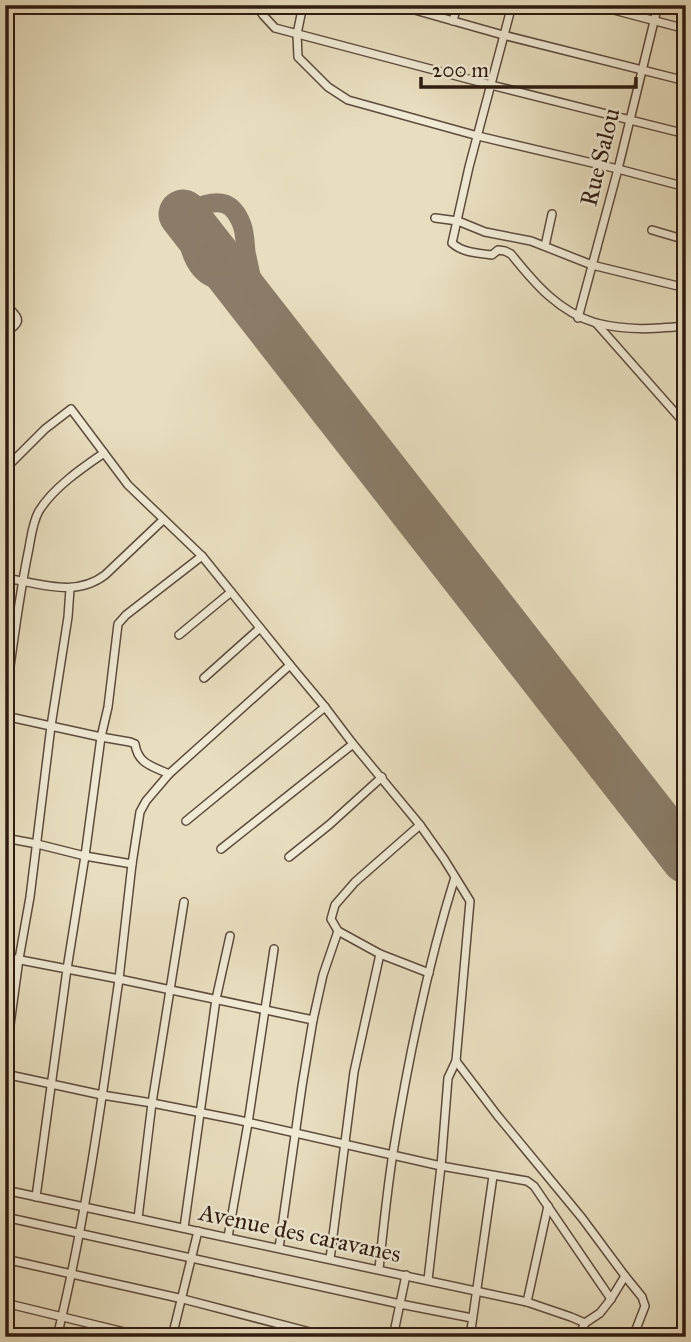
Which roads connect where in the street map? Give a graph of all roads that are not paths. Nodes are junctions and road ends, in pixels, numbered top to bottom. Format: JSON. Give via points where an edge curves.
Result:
{"nodes":[{"id":1,"x":256,"y":5,"type":"edge"},
{"id":2,"x":303,"y":5,"type":"edge"},
{"id":3,"x":457,"y":5,"type":"edge"},
{"id":4,"x":512,"y":5,"type":"edge"},
{"id":5,"x":595,"y":5,"type":"edge"},
{"id":6,"x":659,"y":5,"type":"edge"},
{"id":7,"x":402,"y":6,"type":"edge"},
{"id":8,"x":453,"y":21,"type":"junction"},
{"id":9,"x":655,"y":21,"type":"junction"},
{"id":10,"x":686,"y":29,"type":"edge"},
{"id":11,"x":297,"y":34,"type":"junction"},
{"id":12,"x":503,"y":35,"type":"junction"},
{"id":13,"x":641,"y":70,"type":"junction"},
{"id":14,"x":686,"y":82,"type":"edge"},
{"id":15,"x":491,"y":85,"type":"junction"},
{"id":16,"x":630,"y":120,"type":"junction"},
{"id":17,"x":686,"y":134,"type":"edge"},
{"id":18,"x":478,"y":136,"type":"junction"},
{"id":19,"x":618,"y":169,"type":"junction"},
{"id":20,"x":686,"y":187,"type":"edge"},
{"id":21,"x":552,"y":214,"type":"dead end"},
{"id":22,"x":435,"y":218,"type":"dead end"},
{"id":23,"x":458,"y":221,"type":"junction"},
{"id":24,"x":652,"y":230,"type":"dead end"},
{"id":25,"x":686,"y":240,"type":"edge"},
{"id":26,"x":545,"y":246,"type":"junction"},
{"id":27,"x":592,"y":265,"type":"junction"},
{"id":28,"x":686,"y":288,"type":"edge"},
{"id":29,"x":5,"y":303,"type":"edge"},
{"id":30,"x":578,"y":317,"type":"junction"},
{"id":31,"x":596,"y":323,"type":"junction"},
{"id":32,"x":686,"y":326,"type":"edge"},
{"id":33,"x":5,"y":333,"type":"edge"},
{"id":34,"x":686,"y":425,"type":"edge"},
{"id":35,"x":104,"y":453,"type":"junction"},
{"id":36,"x":5,"y":469,"type":"edge"},
{"id":37,"x":163,"y":520,"type":"junction"},
{"id":38,"x":202,"y":556,"type":"junction"},
{"id":39,"x":5,"y":578,"type":"edge"},
{"id":40,"x":22,"y":580,"type":"junction"},
{"id":41,"x":70,"y":589,"type":"junction"},
{"id":42,"x":231,"y":592,"type":"junction"},
{"id":43,"x":260,"y":628,"type":"junction"},
{"id":44,"x":179,"y":635,"type":"dead end"},
{"id":45,"x":290,"y":665,"type":"junction"},
{"id":46,"x":204,"y":678,"type":"dead end"},
{"id":47,"x":5,"y":703,"type":"edge"},
{"id":48,"x":325,"y":707,"type":"junction"},
{"id":49,"x":5,"y":716,"type":"edge"},
{"id":50,"x":51,"y":726,"type":"junction"},
{"id":51,"x":101,"y":737,"type":"junction"},
{"id":52,"x":353,"y":744,"type":"junction"},
{"id":53,"x":169,"y":774,"type":"junction"},
{"id":54,"x":382,"y":777,"type":"junction"},
{"id":55,"x":186,"y":821,"type":"dead end"},
{"id":56,"x":420,"y":825,"type":"junction"},
{"id":57,"x":5,"y":838,"type":"edge"},
{"id":58,"x":37,"y":844,"type":"junction"},
{"id":59,"x":221,"y":849,"type":"dead end"},
{"id":60,"x":85,"y":856,"type":"junction"},
{"id":61,"x":289,"y":857,"type":"dead end"},
{"id":62,"x":132,"y":864,"type":"junction"},
{"id":63,"x":455,"y":877,"type":"junction"},
{"id":64,"x":184,"y":902,"type":"dead end"},
{"id":65,"x":338,"y":931,"type":"junction"},
{"id":66,"x":230,"y":936,"type":"dead end"},
{"id":67,"x":274,"y":949,"type":"dead end"},
{"id":68,"x":380,"y":954,"type":"junction"},
{"id":69,"x":5,"y":957,"type":"edge"},
{"id":70,"x":19,"y":959,"type":"junction"},
{"id":71,"x":67,"y":969,"type":"junction"},
{"id":72,"x":429,"y":973,"type":"junction"},
{"id":73,"x":119,"y":979,"type":"junction"},
{"id":74,"x":169,"y":989,"type":"junction"},
{"id":75,"x":216,"y":999,"type":"junction"},
{"id":76,"x":265,"y":1010,"type":"junction"},
{"id":77,"x":313,"y":1020,"type":"junction"},
{"id":78,"x":5,"y":1061,"type":"edge"},
{"id":79,"x":456,"y":1061,"type":"junction"},
{"id":80,"x":5,"y":1074,"type":"edge"},
{"id":81,"x":52,"y":1083,"type":"junction"},
{"id":82,"x":102,"y":1095,"type":"junction"},
{"id":83,"x":152,"y":1103,"type":"junction"},
{"id":84,"x":200,"y":1113,"type":"junction"},
{"id":85,"x":248,"y":1123,"type":"junction"},
{"id":86,"x":295,"y":1133,"type":"junction"},
{"id":87,"x":344,"y":1145,"type":"junction"},
{"id":88,"x":393,"y":1155,"type":"junction"},
{"id":89,"x":441,"y":1166,"type":"junction"},
{"id":90,"x":493,"y":1176,"type":"junction"},
{"id":91,"x":5,"y":1190,"type":"edge"},
{"id":92,"x":36,"y":1197,"type":"junction"},
{"id":93,"x":548,"y":1206,"type":"junction"},
{"id":94,"x":84,"y":1207,"type":"junction"},
{"id":95,"x":5,"y":1217,"type":"edge"},
{"id":96,"x":138,"y":1218,"type":"junction"},
{"id":97,"x":184,"y":1228,"type":"junction"},
{"id":98,"x":198,"y":1231,"type":"junction"},
{"id":99,"x":79,"y":1233,"type":"junction"},
{"id":100,"x":229,"y":1237,"type":"junction"},
{"id":101,"x":279,"y":1248,"type":"junction"},
{"id":102,"x":192,"y":1257,"type":"junction"},
{"id":103,"x":5,"y":1259,"type":"edge"},
{"id":104,"x":330,"y":1259,"type":"junction"},
{"id":105,"x":379,"y":1269,"type":"junction"},
{"id":106,"x":71,"y":1275,"type":"junction"},
{"id":107,"x":406,"y":1275,"type":"junction"},
{"id":108,"x":625,"y":1276,"type":"junction"},
{"id":109,"x":428,"y":1280,"type":"junction"},
{"id":110,"x":477,"y":1291,"type":"junction"},
{"id":111,"x":183,"y":1299,"type":"junction"},
{"id":112,"x":611,"y":1299,"type":"junction"},
{"id":113,"x":527,"y":1302,"type":"junction"},
{"id":114,"x":5,"y":1303,"type":"edge"},
{"id":115,"x":400,"y":1304,"type":"junction"},
{"id":116,"x":62,"y":1317,"type":"junction"},
{"id":117,"x":472,"y":1318,"type":"junction"},
{"id":118,"x":585,"y":1323,"type":"junction"},
{"id":119,"x":293,"y":1333,"type":"edge"},
{"id":120,"x":57,"y":1337,"type":"edge"},
{"id":121,"x":145,"y":1337,"type":"edge"},
{"id":122,"x":172,"y":1337,"type":"edge"},
{"id":123,"x":329,"y":1337,"type":"edge"},
{"id":124,"x":393,"y":1337,"type":"edge"},
{"id":125,"x":470,"y":1337,"type":"edge"},
{"id":126,"x":578,"y":1337,"type":"edge"},
{"id":127,"x":633,"y":1337,"type":"edge"}],
"edges":[{"from":1,"to":11,"type":"street","via":[[275,27]]},
{"from":2,"to":11,"type":"street"},
{"from":3,"to":8,"type":"street"},
{"from":4,"to":12,"type":"street"},
{"from":5,"to":9,"type":"street"},
{"from":6,"to":9,"type":"street","name":"Rue Salou"},
{"from":7,"to":8,"type":"street"},
{"from":8,"to":12,"type":"street"},
{"from":9,"to":10,"type":"street"},
{"from":9,"to":13,"type":"street","name":"Rue Salou"},
{"from":11,"to":15,"type":"street"},
{"from":11,"to":18,"type":"street","via":[[298,57],[348,100]]},
{"from":12,"to":13,"type":"street"},
{"from":12,"to":15,"type":"street"},
{"from":13,"to":14,"type":"street"},
{"from":13,"to":16,"type":"street","name":"Rue Salou"},
{"from":15,"to":16,"type":"street"},
{"from":15,"to":18,"type":"street"},
{"from":16,"to":17,"type":"street"},
{"from":16,"to":19,"type":"street","name":"Rue Salou"},
{"from":18,"to":19,"type":"street"},
{"from":18,"to":23,"type":"street"},
{"from":19,"to":20,"type":"street"},
{"from":19,"to":27,"type":"street","name":"Rue Salou"},
{"from":21,"to":26,"type":"street"},
{"from":22,"to":23,"type":"street"},
{"from":23,"to":26,"type":"street"},
{"from":23,"to":30,"type":"street","via":[[452,243],[459,249],[511,254],[542,291]]},
{"from":24,"to":25,"type":"street"},
{"from":26,"to":27,"type":"street"},
{"from":27,"to":28,"type":"street"},
{"from":27,"to":30,"type":"street","name":"Rue Salou"},
{"from":29,"to":33,"type":"street","via":[[19,322]]},
{"from":30,"to":31,"type":"street"},
{"from":31,"to":32,"type":"street","via":[[637,329]]},
{"from":31,"to":34,"type":"street"},
{"from":35,"to":36,"type":"street","via":[[71,409]]},
{"from":35,"to":37,"type":"street"},
{"from":35,"to":40,"type":"street","via":[[80,468],[41,508],[34,520]]},
{"from":37,"to":38,"type":"street"},
{"from":37,"to":41,"type":"street","via":[[96,583]]},
{"from":38,"to":42,"type":"street"},
{"from":38,"to":51,"type":"street","via":[[118,624]]},
{"from":39,"to":40,"type":"street"},
{"from":40,"to":41,"type":"street"},
{"from":40,"to":47,"type":"street"},
{"from":41,"to":50,"type":"street"},
{"from":42,"to":43,"type":"street"},
{"from":42,"to":44,"type":"street"},
{"from":43,"to":45,"type":"street"},
{"from":43,"to":46,"type":"street"},
{"from":45,"to":48,"type":"street"},
{"from":45,"to":53,"type":"street"},
{"from":48,"to":52,"type":"street"},
{"from":48,"to":55,"type":"street"},
{"from":49,"to":50,"type":"street"},
{"from":50,"to":51,"type":"street"},
{"from":50,"to":58,"type":"street"},
{"from":51,"to":53,"type":"street","via":[[135,744],[140,759]]},
{"from":51,"to":60,"type":"street"},
{"from":52,"to":54,"type":"street"},
{"from":52,"to":59,"type":"street"},
{"from":53,"to":62,"type":"street","via":[[140,813]]},
{"from":54,"to":56,"type":"street"},
{"from":54,"to":61,"type":"street"},
{"from":56,"to":63,"type":"street"},
{"from":56,"to":65,"type":"street","via":[[335,905],[331,919]]},
{"from":57,"to":58,"type":"street"},
{"from":58,"to":60,"type":"street"},
{"from":58,"to":70,"type":"street"},
{"from":60,"to":62,"type":"street"},
{"from":60,"to":71,"type":"street"},
{"from":62,"to":73,"type":"street"},
{"from":63,"to":72,"type":"street"},
{"from":63,"to":79,"type":"street","via":[[470,901]]},
{"from":64,"to":74,"type":"street"},
{"from":65,"to":68,"type":"street"},
{"from":65,"to":77,"type":"street"},
{"from":66,"to":75,"type":"street"},
{"from":67,"to":76,"type":"street"},
{"from":68,"to":72,"type":"street"},
{"from":68,"to":87,"type":"street","via":[[354,1072]]},
{"from":69,"to":70,"type":"street"},
{"from":70,"to":71,"type":"street"},
{"from":70,"to":78,"type":"street"},
{"from":71,"to":73,"type":"street"},
{"from":71,"to":81,"type":"street"},
{"from":72,"to":88,"type":"street"},
{"from":73,"to":74,"type":"street"},
{"from":73,"to":82,"type":"street"},
{"from":74,"to":75,"type":"street"},
{"from":74,"to":83,"type":"street"},
{"from":75,"to":76,"type":"street"},
{"from":75,"to":84,"type":"street"},
{"from":76,"to":77,"type":"street"},
{"from":76,"to":85,"type":"street"},
{"from":77,"to":86,"type":"street"},
{"from":79,"to":89,"type":"street","via":[[448,1078]]},
{"from":79,"to":108,"type":"street"},
{"from":80,"to":81,"type":"street"},
{"from":81,"to":82,"type":"street"},
{"from":81,"to":92,"type":"street"},
{"from":82,"to":83,"type":"street"},
{"from":82,"to":94,"type":"street"},
{"from":83,"to":84,"type":"street"},
{"from":83,"to":96,"type":"street"},
{"from":84,"to":85,"type":"street"},
{"from":84,"to":97,"type":"street"},
{"from":85,"to":86,"type":"street"},
{"from":85,"to":100,"type":"street"},
{"from":86,"to":87,"type":"street"},
{"from":86,"to":101,"type":"street"},
{"from":87,"to":88,"type":"street"},
{"from":87,"to":104,"type":"street"},
{"from":88,"to":89,"type":"street"},
{"from":88,"to":105,"type":"street"},
{"from":89,"to":90,"type":"street"},
{"from":89,"to":109,"type":"street"},
{"from":90,"to":93,"type":"street","via":[[531,1183]]},
{"from":90,"to":110,"type":"street"},
{"from":91,"to":92,"type":"street","name":"Avenue des caravanes"},
{"from":92,"to":94,"type":"street","name":"Avenue des caravanes"},
{"from":93,"to":112,"type":"street"},
{"from":93,"to":113,"type":"street"},
{"from":94,"to":96,"type":"street","name":"Avenue des caravanes"},
{"from":94,"to":99,"type":"street"},
{"from":95,"to":99,"type":"street"},
{"from":96,"to":97,"type":"street","name":"Avenue des caravanes"},
{"from":97,"to":98,"type":"street","name":"Avenue des caravanes"},
{"from":98,"to":100,"type":"street","name":"Avenue des caravanes"},
{"from":98,"to":102,"type":"street"},
{"from":99,"to":102,"type":"street"},
{"from":99,"to":106,"type":"street"},
{"from":100,"to":101,"type":"street","name":"Avenue des caravanes"},
{"from":101,"to":104,"type":"street","name":"Avenue des caravanes"},
{"from":102,"to":111,"type":"street"},
{"from":102,"to":115,"type":"street"},
{"from":103,"to":106,"type":"street"},
{"from":104,"to":105,"type":"street","name":"Avenue des caravanes"},
{"from":105,"to":107,"type":"street","name":"Avenue des caravanes"},
{"from":106,"to":111,"type":"street"},
{"from":106,"to":116,"type":"street"},
{"from":107,"to":109,"type":"street","name":"Avenue des caravanes"},
{"from":107,"to":115,"type":"street"},
{"from":108,"to":112,"type":"street"},
{"from":108,"to":127,"type":"street","via":[[644,1302]]},
{"from":109,"to":110,"type":"street","name":"Avenue des caravanes"},
{"from":110,"to":113,"type":"street","name":"Avenue des caravanes"},
{"from":110,"to":117,"type":"street"},
{"from":111,"to":119,"type":"street"},
{"from":111,"to":122,"type":"street"},
{"from":112,"to":118,"type":"street","via":[[600,1314]]},
{"from":113,"to":118,"type":"street","name":"Avenue des caravanes"},
{"from":114,"to":116,"type":"street"},
{"from":115,"to":117,"type":"street"},
{"from":115,"to":124,"type":"street"},
{"from":116,"to":120,"type":"street"},
{"from":116,"to":121,"type":"street"},
{"from":117,"to":125,"type":"street"},
{"from":118,"to":126,"type":"street"},
{"from":119,"to":123,"type":"street"}]}
